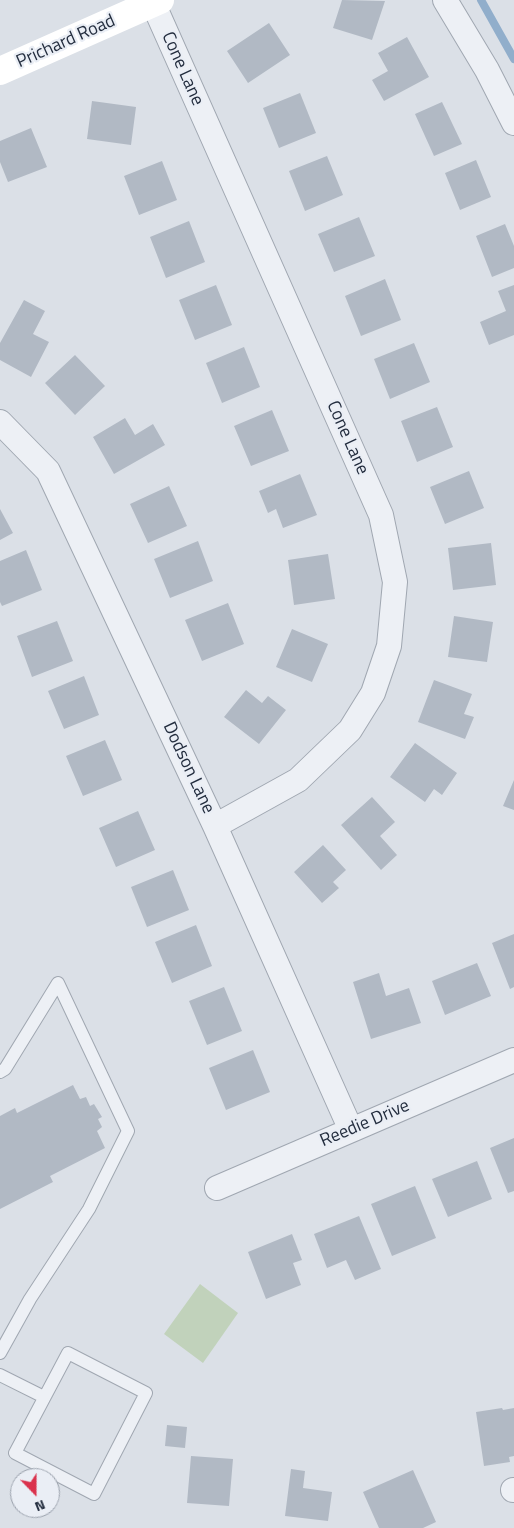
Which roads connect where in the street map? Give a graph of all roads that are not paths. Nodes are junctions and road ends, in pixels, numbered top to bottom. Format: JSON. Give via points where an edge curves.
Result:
{"nodes":[{"id":1,"x":445,"y":0,"type":"edge"},
{"id":2,"x":156,"y":2,"type":"edge"},
{"id":3,"x":0,"y":71,"type":"edge"},
{"id":4,"x":514,"y":123,"type":"edge"},
{"id":5,"x":0,"y":422,"type":"edge"},
{"id":6,"x":215,"y":826,"type":"junction"},
{"id":7,"x":514,"y":1060,"type":"edge"},
{"id":8,"x":0,"y":1072,"type":"edge"},
{"id":9,"x":351,"y":1130,"type":"junction"},
{"id":10,"x":217,"y":1188,"type":"dead end"},
{"id":11,"x":0,"y":1353,"type":"edge"},
{"id":12,"x":0,"y":1375,"type":"edge"},
{"id":13,"x":44,"y":1397,"type":"junction"}],
"edges":[{"from":1,"to":4,"type":"street"},
{"from":2,"to":3,"type":"street","name":"Prichard Road"},
{"from":2,"to":6,"type":"street","name":"Cone Lane","via":[[381,515],[395,582],[389,646],[373,693],[350,730],[298,780]]},
{"from":5,"to":6,"type":"street","name":"Dodson Lane","via":[[48,471]]},
{"from":6,"to":9,"type":"street","name":"Dodson Lane"},
{"from":7,"to":9,"type":"street","name":"Reedie Drive"},
{"from":8,"to":11,"type":"lane","via":[[5,1069],[58,983],[128,1131],[89,1209],[30,1299]]},
{"from":9,"to":10,"type":"street","name":"Reedie Drive"},
{"from":12,"to":13,"type":"lane"},
{"from":13,"to":13,"type":"lane","via":[[15,1453],[94,1494],[146,1392],[68,1353]]}]}
